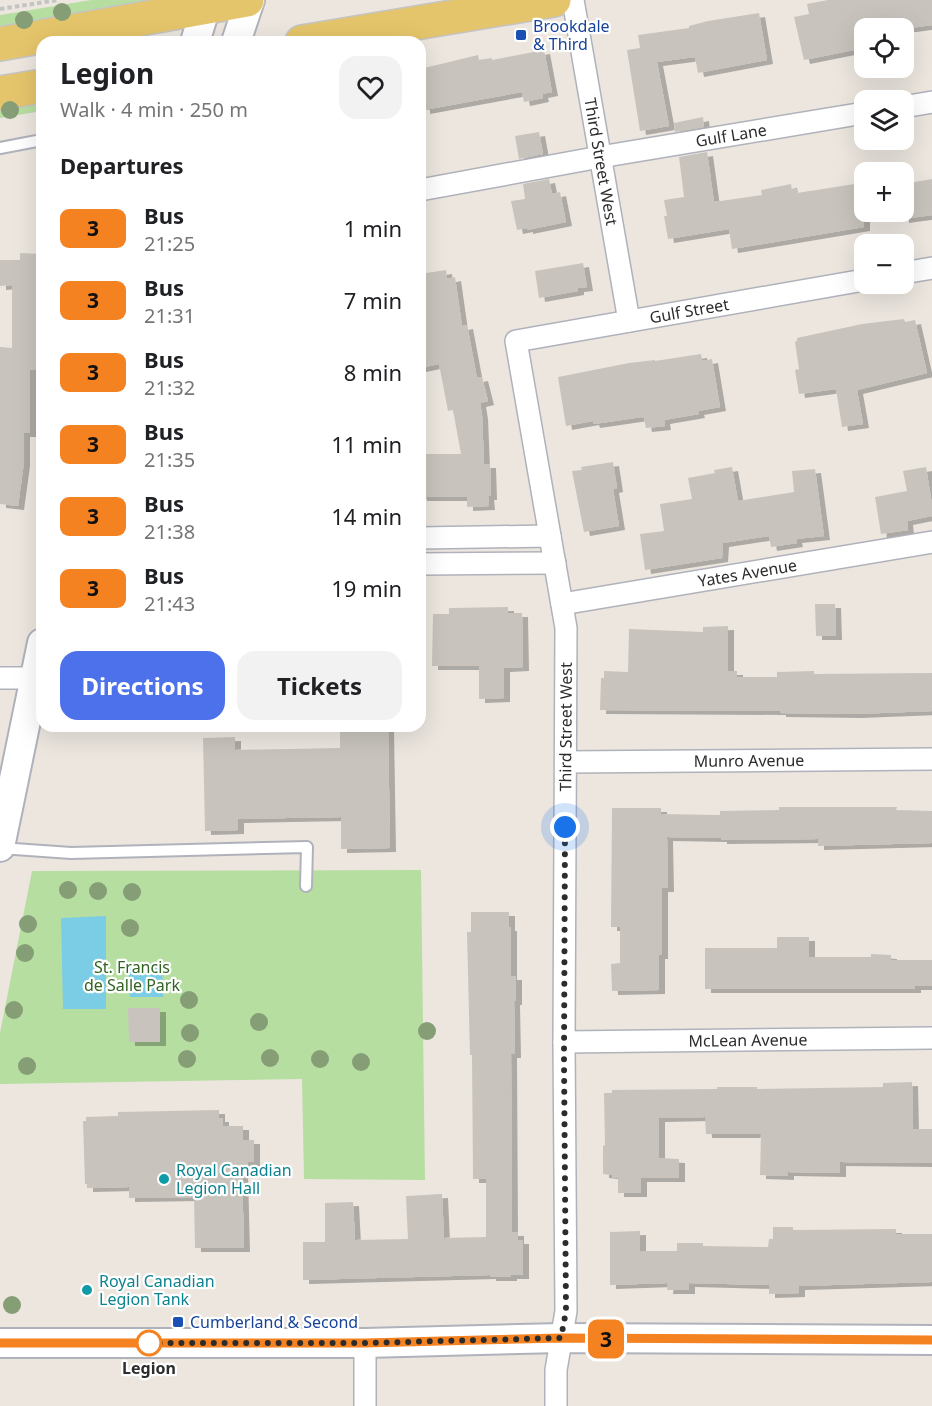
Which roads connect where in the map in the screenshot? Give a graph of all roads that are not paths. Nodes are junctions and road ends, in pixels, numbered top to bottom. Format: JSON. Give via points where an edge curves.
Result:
{"nodes":[{"id":1,"x":248,"y":0,"type":"edge"},
{"id":2,"x":554,"y":0,"type":"edge"},
{"id":3,"x":573,"y":0,"type":"edge"},
{"id":4,"x":206,"y":4,"type":"edge"},
{"id":5,"x":41,"y":36,"type":"edge"},
{"id":6,"x":197,"y":36,"type":"edge"},
{"id":7,"x":238,"y":36,"type":"edge"},
{"id":8,"x":338,"y":36,"type":"edge"},
{"id":9,"x":36,"y":37,"type":"edge"},
{"id":10,"x":0,"y":44,"type":"edge"},
{"id":11,"x":36,"y":87,"type":"edge"},
{"id":12,"x":0,"y":93,"type":"edge"},
{"id":13,"x":932,"y":102,"type":"edge"},
{"id":14,"x":914,"y":104,"type":"edge"},
{"id":15,"x":854,"y":115,"type":"edge"},
{"id":16,"x":36,"y":141,"type":"edge"},
{"id":17,"x":0,"y":148,"type":"edge"},
{"id":18,"x":600,"y":157,"type":"junction"},
{"id":19,"x":426,"y":189,"type":"edge"},
{"id":20,"x":932,"y":268,"type":"edge"},
{"id":21,"x":914,"y":271,"type":"edge"},
{"id":22,"x":854,"y":282,"type":"edge"},
{"id":23,"x":629,"y":321,"type":"junction"},
{"id":24,"x":516,"y":341,"type":"joint"},
{"id":25,"x":550,"y":536,"type":"junction"},
{"id":26,"x":428,"y":538,"type":"edge"},
{"id":27,"x":932,"y":542,"type":"edge"},
{"id":28,"x":555,"y":563,"type":"junction"},
{"id":29,"x":428,"y":564,"type":"edge"},
{"id":30,"x":562,"y":604,"type":"junction"},
{"id":31,"x":36,"y":669,"type":"edge"},
{"id":32,"x":0,"y":678,"type":"edge"},
{"id":33,"x":34,"y":678,"type":"junction"},
{"id":34,"x":932,"y":759,"type":"edge"},
{"id":35,"x":566,"y":762,"type":"junction"},
{"id":36,"x":0,"y":847,"type":"edge"},
{"id":37,"x":306,"y":886,"type":"dead end"},
{"id":38,"x":932,"y":1038,"type":"edge"},
{"id":39,"x":564,"y":1042,"type":"junction"},
{"id":40,"x":561,"y":1338,"type":"junction"},
{"id":41,"x":932,"y":1340,"type":"edge"},
{"id":42,"x":0,"y":1343,"type":"edge"},
{"id":43,"x":365,"y":1343,"type":"junction"},
{"id":44,"x":365,"y":1406,"type":"edge"},
{"id":45,"x":556,"y":1406,"type":"edge"}],
"edges":[{"from":1,"to":4,"type":"main road"},
{"from":1,"to":7,"type":"street"},
{"from":2,"to":8,"type":"main road"},
{"from":3,"to":18,"type":"street","name":"Third Street West"},
{"from":4,"to":5,"type":"main road"},
{"from":4,"to":6,"type":"street"},
{"from":9,"to":10,"type":"main road"},
{"from":11,"to":12,"type":"main road"},
{"from":13,"to":14,"type":"street"},
{"from":15,"to":18,"type":"street","name":"Gulf Lane"},
{"from":16,"to":17,"type":"lane"},
{"from":18,"to":19,"type":"street","name":"Gulf Lane"},
{"from":18,"to":23,"type":"street","name":"Third Street West"},
{"from":20,"to":21,"type":"street"},
{"from":22,"to":23,"type":"street","name":"Gulf Street"},
{"from":23,"to":24,"type":"street","name":"Gulf Street"},
{"from":24,"to":25,"type":"street","name":"Third Street West"},
{"from":25,"to":26,"type":"street"},
{"from":25,"to":28,"type":"street","name":"Third Street West"},
{"from":26,"to":29,"type":"street"},
{"from":27,"to":30,"type":"street","name":"Yates Avenue"},
{"from":28,"to":29,"type":"street"},
{"from":28,"to":30,"type":"street","name":"Third Street West"},
{"from":30,"to":35,"type":"street","name":"Third Street West","via":[[566,628]]},
{"from":31,"to":33,"type":"street"},
{"from":32,"to":33,"type":"street"},
{"from":33,"to":36,"type":"street"},
{"from":34,"to":35,"type":"street","name":"Munro Avenue"},
{"from":35,"to":39,"type":"street","name":"Third Street West"},
{"from":36,"to":37,"type":"lane","via":[[70,853],[307,847]]},
{"from":38,"to":39,"type":"street","name":"McLean Avenue"},
{"from":39,"to":40,"type":"street","name":"Third Street West","via":[[566,1311]]},
{"from":40,"to":41,"type":"street"},
{"from":40,"to":43,"type":"street"},
{"from":40,"to":45,"type":"street","name":"Third Street West"},
{"from":42,"to":43,"type":"street"},
{"from":43,"to":44,"type":"street"}]}
